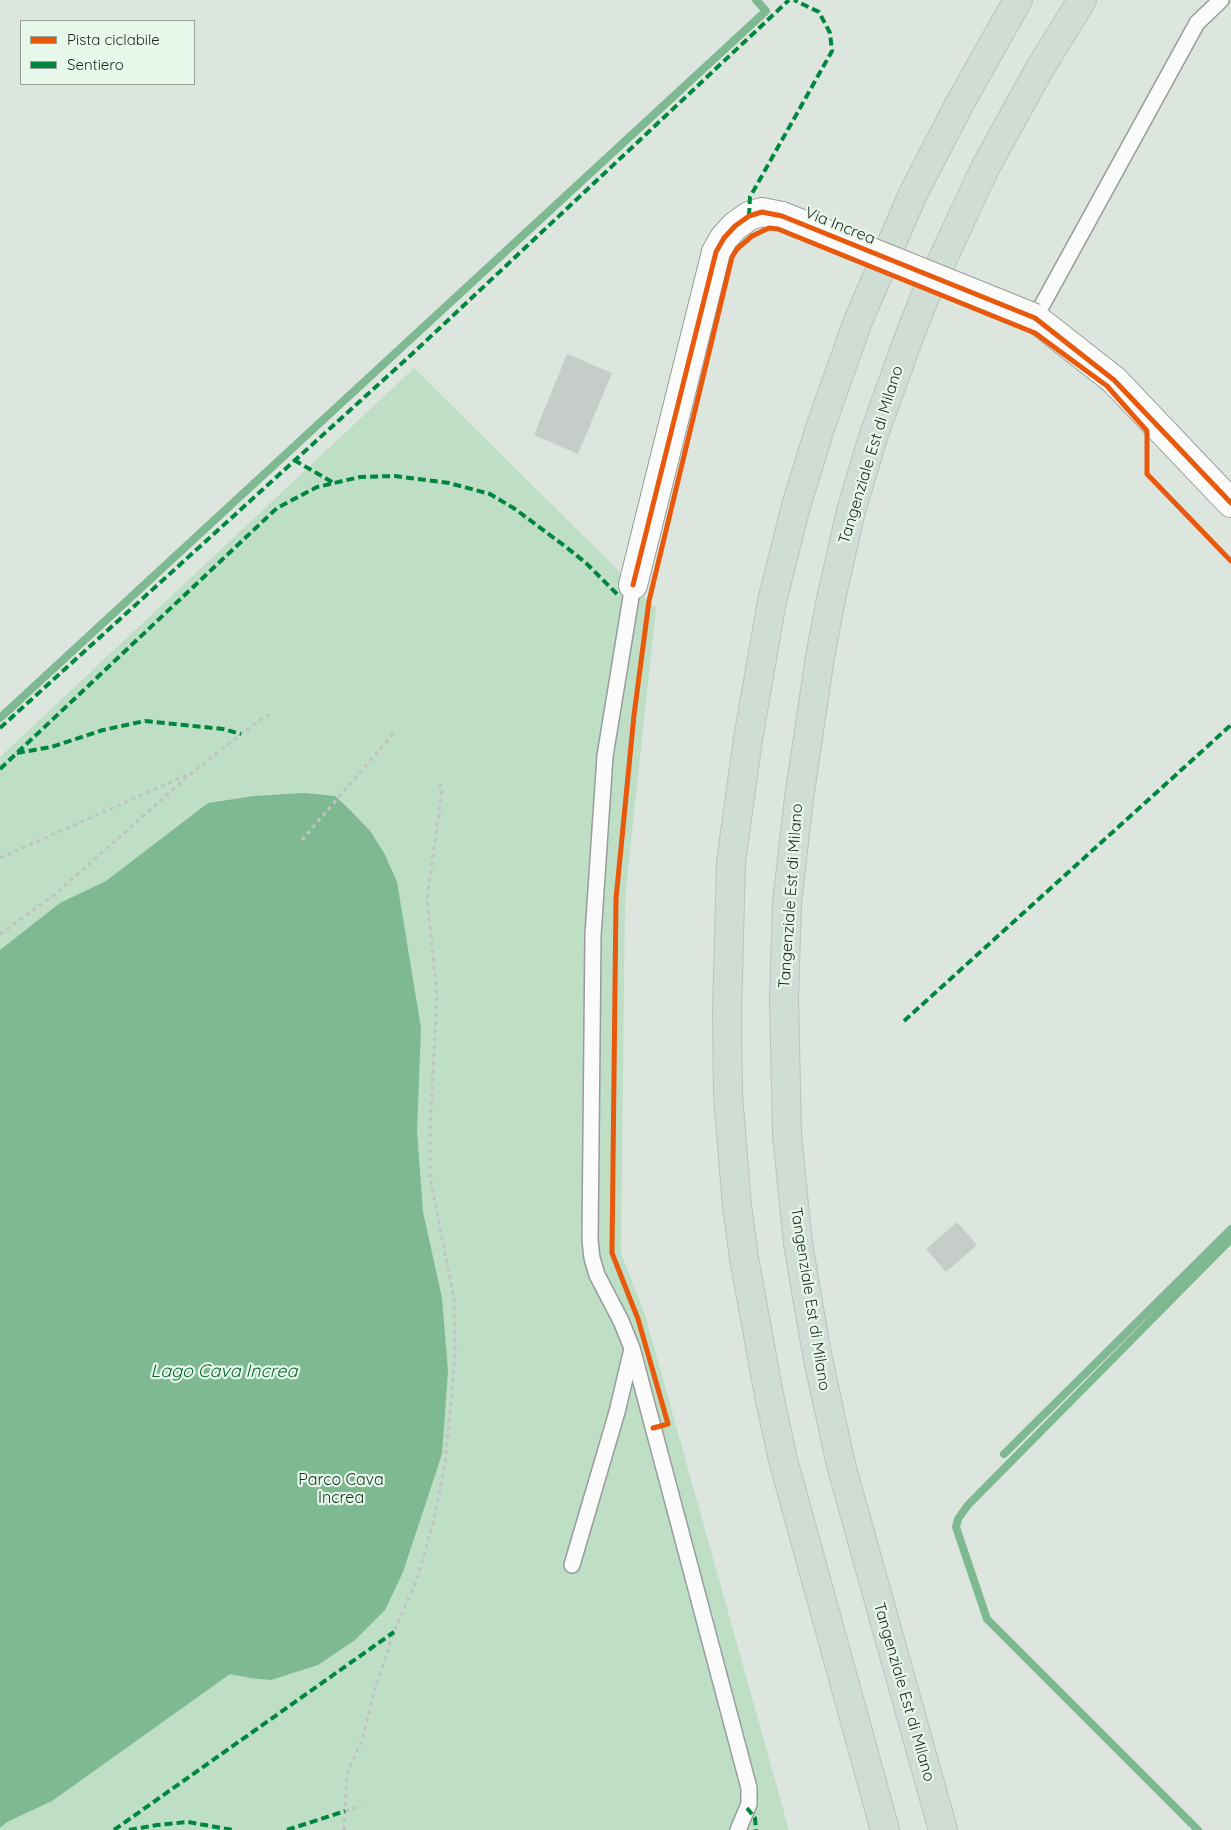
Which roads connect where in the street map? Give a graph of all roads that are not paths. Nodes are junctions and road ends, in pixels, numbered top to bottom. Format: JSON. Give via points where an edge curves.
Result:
{"nodes":[{"id":1,"x":1018,"y":0,"type":"edge"},
{"id":2,"x":1082,"y":0,"type":"edge"},
{"id":3,"x":1221,"y":0,"type":"edge"},
{"id":4,"x":1035,"y":318,"type":"junction"},
{"id":5,"x":1231,"y":503,"type":"edge"},
{"id":6,"x":633,"y":585,"type":"joint"},
{"id":7,"x":632,"y":1348,"type":"junction"},
{"id":8,"x":572,"y":1565,"type":"dead end"},
{"id":9,"x":738,"y":1830,"type":"edge"},
{"id":10,"x":885,"y":1830,"type":"edge"},
{"id":11,"x":943,"y":1830,"type":"edge"}],
"edges":[{"from":1,"to":10,"type":"highway","via":[[909,202],[858,321],[820,428],[772,601],[749,730],[732,862],[728,1095],[744,1258],[783,1460]]},
{"from":2,"to":11,"type":"highway","name":"Tangenziale Est di Milano","via":[[981,176],[919,312],[873,437],[830,599],[790,870],[784,1068],[787,1135],[801,1261],[841,1464]]},
{"from":3,"to":4,"type":"lane","via":[[1197,23]]},
{"from":4,"to":5,"type":"street","name":"Via Increa","via":[[1114,380]]},
{"from":4,"to":6,"type":"street","name":"Via Increa","bridge":true,"via":[[782,216],[762,212],[749,216],[735,226],[716,252]]},
{"from":6,"to":7,"type":"lane","via":[[605,756],[593,925],[590,1240],[597,1275]]},
{"from":7,"to":8,"type":"lane","via":[[617,1412]]},
{"from":7,"to":9,"type":"lane","via":[[749,1788],[749,1804]]}]}
